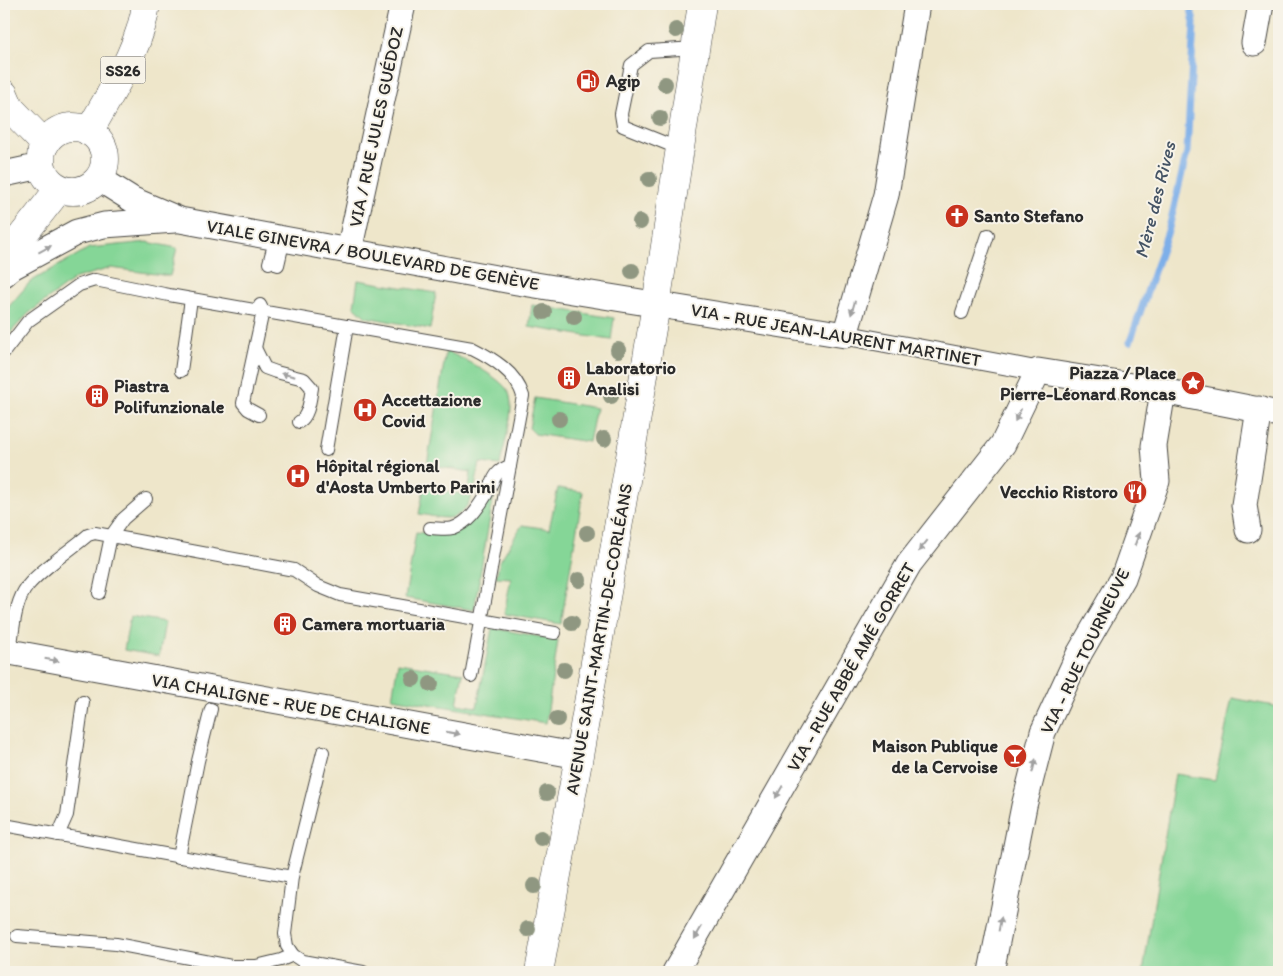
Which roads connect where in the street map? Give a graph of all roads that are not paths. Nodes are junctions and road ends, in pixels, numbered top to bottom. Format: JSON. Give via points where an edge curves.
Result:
{"nodes":[{"id":1,"x":146,"y":4,"type":"edge"},
{"id":2,"x":403,"y":4,"type":"edge"},
{"id":3,"x":702,"y":4,"type":"edge"},
{"id":4,"x":917,"y":4,"type":"edge"},
{"id":5,"x":1261,"y":4,"type":"edge"},
{"id":6,"x":1254,"y":43,"type":"dead end"},
{"id":7,"x":694,"y":48,"type":"junction"},
{"id":8,"x":4,"y":94,"type":"edge"},
{"id":9,"x":89,"y":132,"type":"junction"},
{"id":10,"x":680,"y":148,"type":"junction"},
{"id":11,"x":43,"y":155,"type":"junction"},
{"id":12,"x":4,"y":174,"type":"edge"},
{"id":13,"x":98,"y":178,"type":"junction"},
{"id":14,"x":59,"y":189,"type":"junction"},
{"id":15,"x":180,"y":220,"type":"junction"},
{"id":16,"x":988,"y":235,"type":"dead end"},
{"id":17,"x":280,"y":238,"type":"junction"},
{"id":18,"x":349,"y":251,"type":"junction"},
{"id":19,"x":4,"y":259,"type":"edge"},
{"id":20,"x":274,"y":264,"type":"dead end"},
{"id":21,"x":4,"y":274,"type":"edge"},
{"id":22,"x":191,"y":299,"type":"junction"},
{"id":23,"x":656,"y":305,"type":"junction"},
{"id":24,"x":264,"y":307,"type":"junction"},
{"id":25,"x":962,"y":313,"type":"dead end"},
{"id":26,"x":346,"y":326,"type":"junction"},
{"id":27,"x":846,"y":335,"type":"junction"},
{"id":28,"x":255,"y":348,"type":"junction"},
{"id":29,"x":4,"y":352,"type":"edge"},
{"id":30,"x":181,"y":371,"type":"dead end"},
{"id":31,"x":1038,"y":371,"type":"junction"},
{"id":32,"x":1163,"y":390,"type":"junction"},
{"id":33,"x":1269,"y":412,"type":"edge"},
{"id":34,"x":259,"y":415,"type":"dead end"},
{"id":35,"x":299,"y":422,"type":"dead end"},
{"id":36,"x":326,"y":450,"type":"dead end"},
{"id":37,"x":510,"y":466,"type":"junction"},
{"id":38,"x":146,"y":499,"type":"dead end"},
{"id":39,"x":430,"y":528,"type":"dead end"},
{"id":40,"x":1248,"y":530,"type":"dead end"},
{"id":41,"x":111,"y":536,"type":"junction"},
{"id":42,"x":100,"y":593,"type":"dead end"},
{"id":43,"x":10,"y":616,"type":"edge"},
{"id":44,"x":483,"y":620,"type":"junction"},
{"id":45,"x":555,"y":633,"type":"dead end"},
{"id":46,"x":7,"y":651,"type":"edge"},
{"id":47,"x":472,"y":676,"type":"dead end"},
{"id":48,"x":83,"y":702,"type":"dead end"},
{"id":49,"x":211,"y":709,"type":"dead end"},
{"id":50,"x":323,"y":752,"type":"dead end"},
{"id":51,"x":579,"y":756,"type":"junction"},
{"id":52,"x":4,"y":825,"type":"edge"},
{"id":53,"x":58,"y":835,"type":"junction"},
{"id":54,"x":179,"y":856,"type":"junction"},
{"id":55,"x":292,"y":877,"type":"junction"},
{"id":56,"x":17,"y":936,"type":"dead end"},
{"id":57,"x":293,"y":955,"type":"junction"},
{"id":58,"x":364,"y":972,"type":"edge"},
{"id":59,"x":538,"y":972,"type":"edge"},
{"id":60,"x":676,"y":972,"type":"edge"},
{"id":61,"x":991,"y":972,"type":"edge"}],
"edges":[{"from":1,"to":9,"type":"street","number":"SS26","via":[[129,59]]},
{"from":2,"to":18,"type":"street","name":"VIA / RUE JULES GUÉDOZ"},
{"from":3,"to":7,"type":"street","name":"AVENUE SAINT-MARTIN-DE-CORLÉANS"},
{"from":4,"to":27,"type":"street","one_way":true,"via":[[886,195]]},
{"from":5,"to":6,"type":"street"},
{"from":7,"to":10,"type":"street","name":"AVENUE SAINT-MARTIN-DE-CORLÉANS"},
{"from":7,"to":10,"type":"lane","via":[[649,51],[631,65],[621,114],[623,126]]},
{"from":8,"to":11,"type":"street"},
{"from":9,"to":11,"type":"street","via":[[66,128],[55,133]]},
{"from":9,"to":13,"type":"street","via":[[98,140],[104,157]]},
{"from":10,"to":23,"type":"street","name":"AVENUE SAINT-MARTIN-DE-CORLÉANS"},
{"from":11,"to":12,"type":"street"},
{"from":11,"to":14,"type":"street","via":[[50,182]]},
{"from":13,"to":14,"type":"street","via":[[80,190]]},
{"from":13,"to":15,"type":"street","name":"VIALE GINEVRA / BOULEVARD DE GENÈVE","via":[[133,200]]},
{"from":14,"to":19,"type":"street"},
{"from":15,"to":17,"type":"street","name":"VIALE GINEVRA / BOULEVARD DE GENÈVE"},
{"from":21,"to":15,"type":"street","one_way":true,"via":[[77,232],[104,225]]},
{"from":16,"to":25,"type":"lane"},
{"from":17,"to":18,"type":"street","name":"VIALE GINEVRA / BOULEVARD DE GENÈVE"},
{"from":17,"to":20,"type":"lane"},
{"from":18,"to":23,"type":"street","name":"VIALE GINEVRA / BOULEVARD DE GENÈVE"},
{"from":22,"to":24,"type":"lane"},
{"from":22,"to":29,"type":"lane","via":[[95,280],[79,285],[28,321]]},
{"from":22,"to":30,"type":"lane"},
{"from":23,"to":27,"type":"street","name":"VIA - RUE JEAN-LAURENT MARTINET"},
{"from":23,"to":51,"type":"street","name":"AVENUE SAINT-MARTIN-DE-CORLÉANS"},
{"from":24,"to":26,"type":"lane"},
{"from":24,"to":28,"type":"lane"},
{"from":26,"to":36,"type":"lane"},
{"from":26,"to":37,"type":"lane","via":[[472,348],[490,357],[520,386],[523,396]]},
{"from":27,"to":31,"type":"street","name":"VIA - RUE JEAN-LAURENT MARTINET","via":[[951,350]]},
{"from":28,"to":34,"type":"lane","via":[[244,403]]},
{"from":35,"to":28,"type":"lane","one_way":true,"via":[[304,418],[312,388],[304,378],[265,368]]},
{"from":31,"to":32,"type":"street","name":"VIA - RUE JEAN-LAURENT MARTINET"},
{"from":31,"to":60,"type":"street","name":"VIA - RUE ABBÉ AMÉ GORRET","one_way":true,"via":[[1003,444],[909,564]]},
{"from":32,"to":33,"type":"street","name":"VIA - RUE JEAN-LAURENT MARTINET"},
{"from":61,"to":32,"type":"street","name":"VIA - RUE TOURNEUVE","one_way":true,"via":[[1024,806],[1043,732],[1079,654],[1123,578],[1158,481],[1154,446]]},
{"from":33,"to":40,"type":"street","via":[[1244,505]]},
{"from":37,"to":39,"type":"lane","via":[[495,475],[487,494],[466,520],[452,528]]},
{"from":37,"to":44,"type":"lane"},
{"from":38,"to":41,"type":"lane","via":[[123,519]]},
{"from":41,"to":42,"type":"lane"},
{"from":41,"to":43,"type":"lane","via":[[88,535],[33,580]]},
{"from":41,"to":44,"type":"lane","via":[[294,570],[318,586],[340,595]]},
{"from":43,"to":46,"type":"lane"},
{"from":44,"to":45,"type":"lane"},
{"from":44,"to":47,"type":"lane"},
{"from":46,"to":51,"type":"street","name":"VIA CHALIGNE - RUE DE CHALIGNE","one_way":true},
{"from":48,"to":53,"type":"lane","via":[[67,815]]},
{"from":49,"to":54,"type":"lane"},
{"from":50,"to":55,"type":"lane"},
{"from":51,"to":59,"type":"street","name":"AVENUE SAINT-MARTIN-DE-CORLÉANS"},
{"from":52,"to":53,"type":"lane"},
{"from":53,"to":54,"type":"lane"},
{"from":54,"to":55,"type":"lane"},
{"from":55,"to":57,"type":"lane","via":[[285,934]]},
{"from":56,"to":57,"type":"lane","via":[[116,944],[231,966],[256,966]]},
{"from":57,"to":58,"type":"lane","via":[[302,960]]}]}
